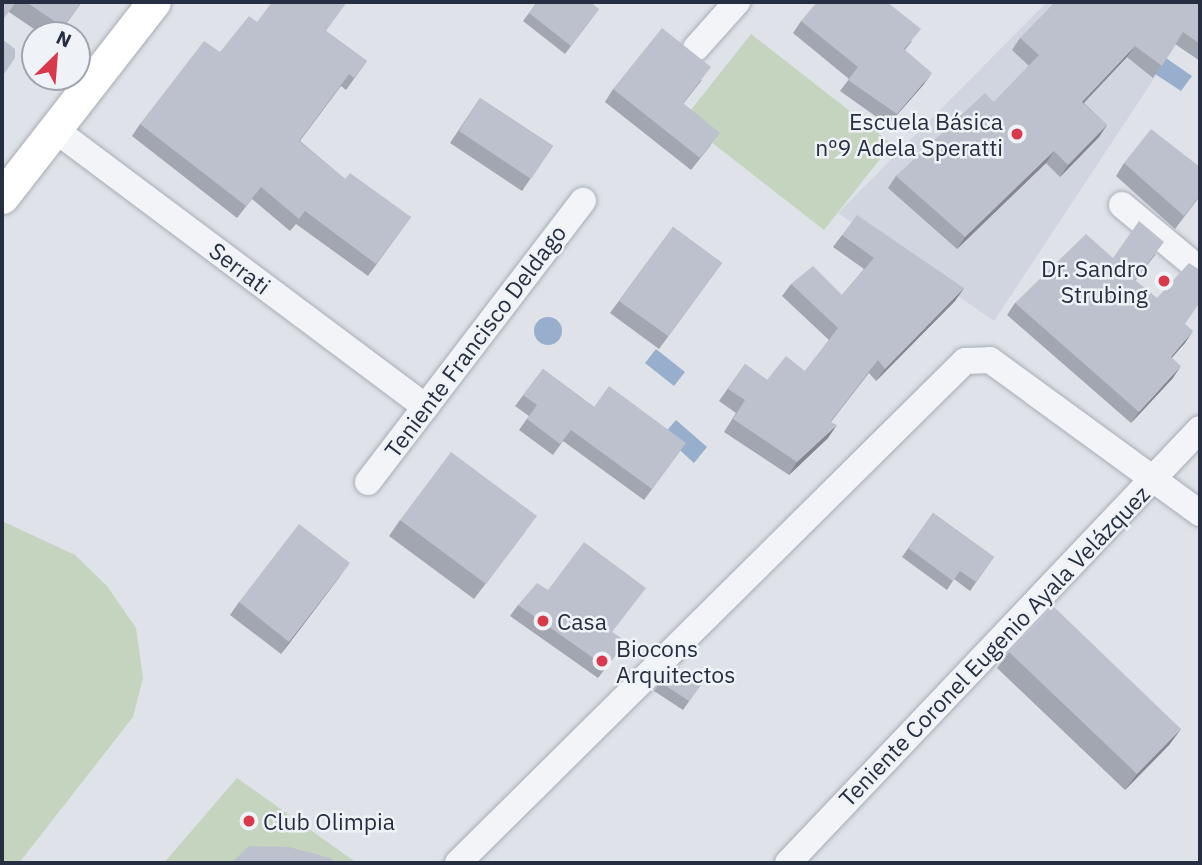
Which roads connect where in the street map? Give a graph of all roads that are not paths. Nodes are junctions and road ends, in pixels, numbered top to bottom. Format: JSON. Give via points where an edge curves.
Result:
{"nodes":[{"id":1,"x":154,"y":2,"type":"edge"},
{"id":2,"x":737,"y":2,"type":"edge"},
{"id":3,"x":696,"y":48,"type":"dead end"},
{"id":4,"x":54,"y":129,"type":"junction"},
{"id":5,"x":2,"y":197,"type":"edge"},
{"id":6,"x":583,"y":201,"type":"dead end"},
{"id":7,"x":1122,"y":205,"type":"dead end"},
{"id":8,"x":1200,"y":270,"type":"edge"},
{"id":9,"x":425,"y":407,"type":"junction"},
{"id":10,"x":1200,"y":429,"type":"edge"},
{"id":11,"x":1153,"y":479,"type":"junction"},
{"id":12,"x":368,"y":482,"type":"dead end"},
{"id":13,"x":1200,"y":513,"type":"edge"},
{"id":14,"x":458,"y":863,"type":"edge"},
{"id":15,"x":788,"y":863,"type":"edge"}],
"edges":[{"from":1,"to":4,"type":"main road"},
{"from":2,"to":3,"type":"street"},
{"from":4,"to":5,"type":"main road"},
{"from":4,"to":9,"type":"street","name":"Serrati"},
{"from":6,"to":9,"type":"street","name":"Teniente Francisco Deldago"},
{"from":7,"to":8,"type":"street"},
{"from":9,"to":12,"type":"street","name":"Teniente Francisco Deldago"},
{"from":10,"to":11,"type":"street","name":"Teniente Coronel Eugenio Ayala Velázquez"},
{"from":11,"to":13,"type":"street"},
{"from":11,"to":14,"type":"street","via":[[977,357],[945,380]]},
{"from":11,"to":15,"type":"street","name":"Teniente Coronel Eugenio Ayala Velázquez"}]}
